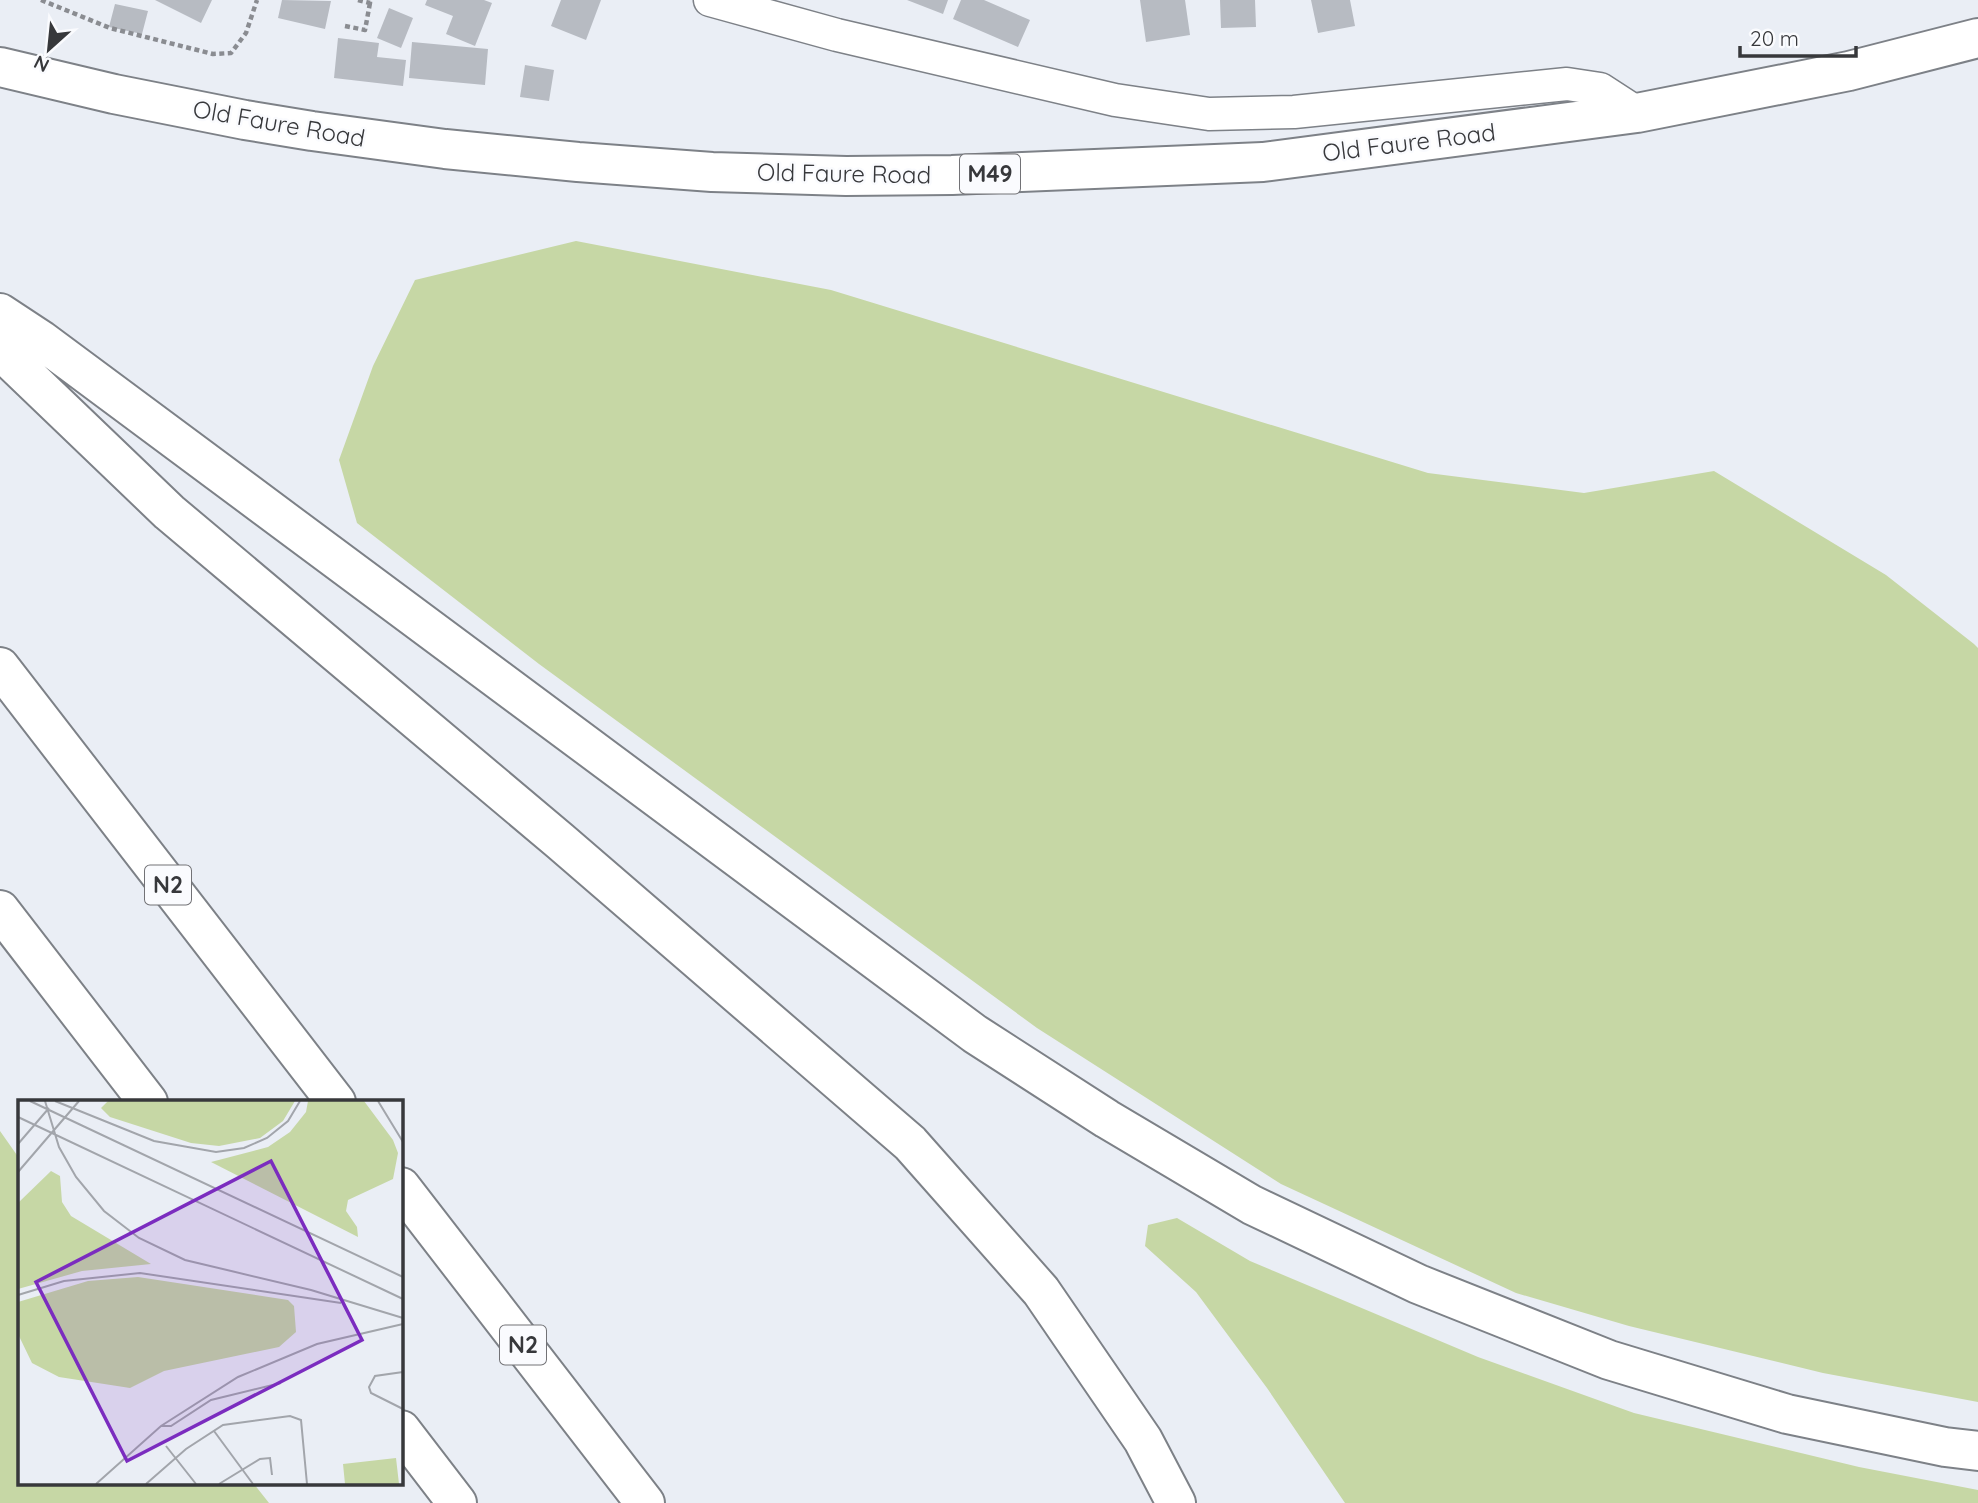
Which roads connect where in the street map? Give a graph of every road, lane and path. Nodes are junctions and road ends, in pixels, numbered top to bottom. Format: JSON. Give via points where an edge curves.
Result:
{"nodes":[{"id":1,"x":41,"y":0,"type":"edge"},
{"id":2,"x":257,"y":0,"type":"edge"},
{"id":3,"x":358,"y":0,"type":"edge"},
{"id":4,"x":710,"y":0,"type":"edge"},
{"id":5,"x":370,"y":2,"type":"edge"},
{"id":6,"x":345,"y":26,"type":"dead end"},
{"id":7,"x":1978,"y":38,"type":"edge"},
{"id":8,"x":0,"y":67,"type":"edge"},
{"id":9,"x":1637,"y":113,"type":"junction"},
{"id":10,"x":0,"y":313,"type":"edge"},
{"id":11,"x":0,"y":350,"type":"edge"},
{"id":12,"x":0,"y":667,"type":"edge"},
{"id":13,"x":0,"y":910,"type":"edge"},
{"id":14,"x":146,"y":1100,"type":"edge"},
{"id":15,"x":334,"y":1100,"type":"edge"},
{"id":16,"x":402,"y":1188,"type":"edge"},
{"id":17,"x":402,"y":1431,"type":"edge"},
{"id":18,"x":1978,"y":1451,"type":"edge"},
{"id":19,"x":457,"y":1503,"type":"edge"},
{"id":20,"x":645,"y":1503,"type":"edge"},
{"id":21,"x":1176,"y":1503,"type":"edge"}],
"edges":[{"from":1,"to":2,"type":"path","via":[[110,28],[213,54],[231,53],[246,33]]},
{"from":3,"to":5,"type":"path"},
{"from":4,"to":9,"type":"street","via":[[837,35],[1115,100],[1209,114],[1294,111],[1567,83],[1600,89]]},
{"from":5,"to":6,"type":"path","via":[[365,30]]},
{"from":7,"to":9,"type":"main road","name":"Old Faure Road","number":"M49","via":[[1849,71]]},
{"from":8,"to":9,"type":"main road","name":"Old Faure Road","number":"M49","via":[[180,107],[378,141],[578,162],[766,174],[952,175],[1263,162]]},
{"from":10,"to":18,"type":"main road","via":[[975,1034],[1252,1205],[1418,1284],[1609,1360],[1787,1414]]},
{"from":11,"to":21,"type":"main road","via":[[169,512],[910,1143],[1041,1291],[1143,1440]]},
{"from":12,"to":15,"type":"main road","number":"N2"},
{"from":13,"to":14,"type":"main road"},
{"from":16,"to":20,"type":"main road","number":"N2"},
{"from":17,"to":19,"type":"main road"}]}
